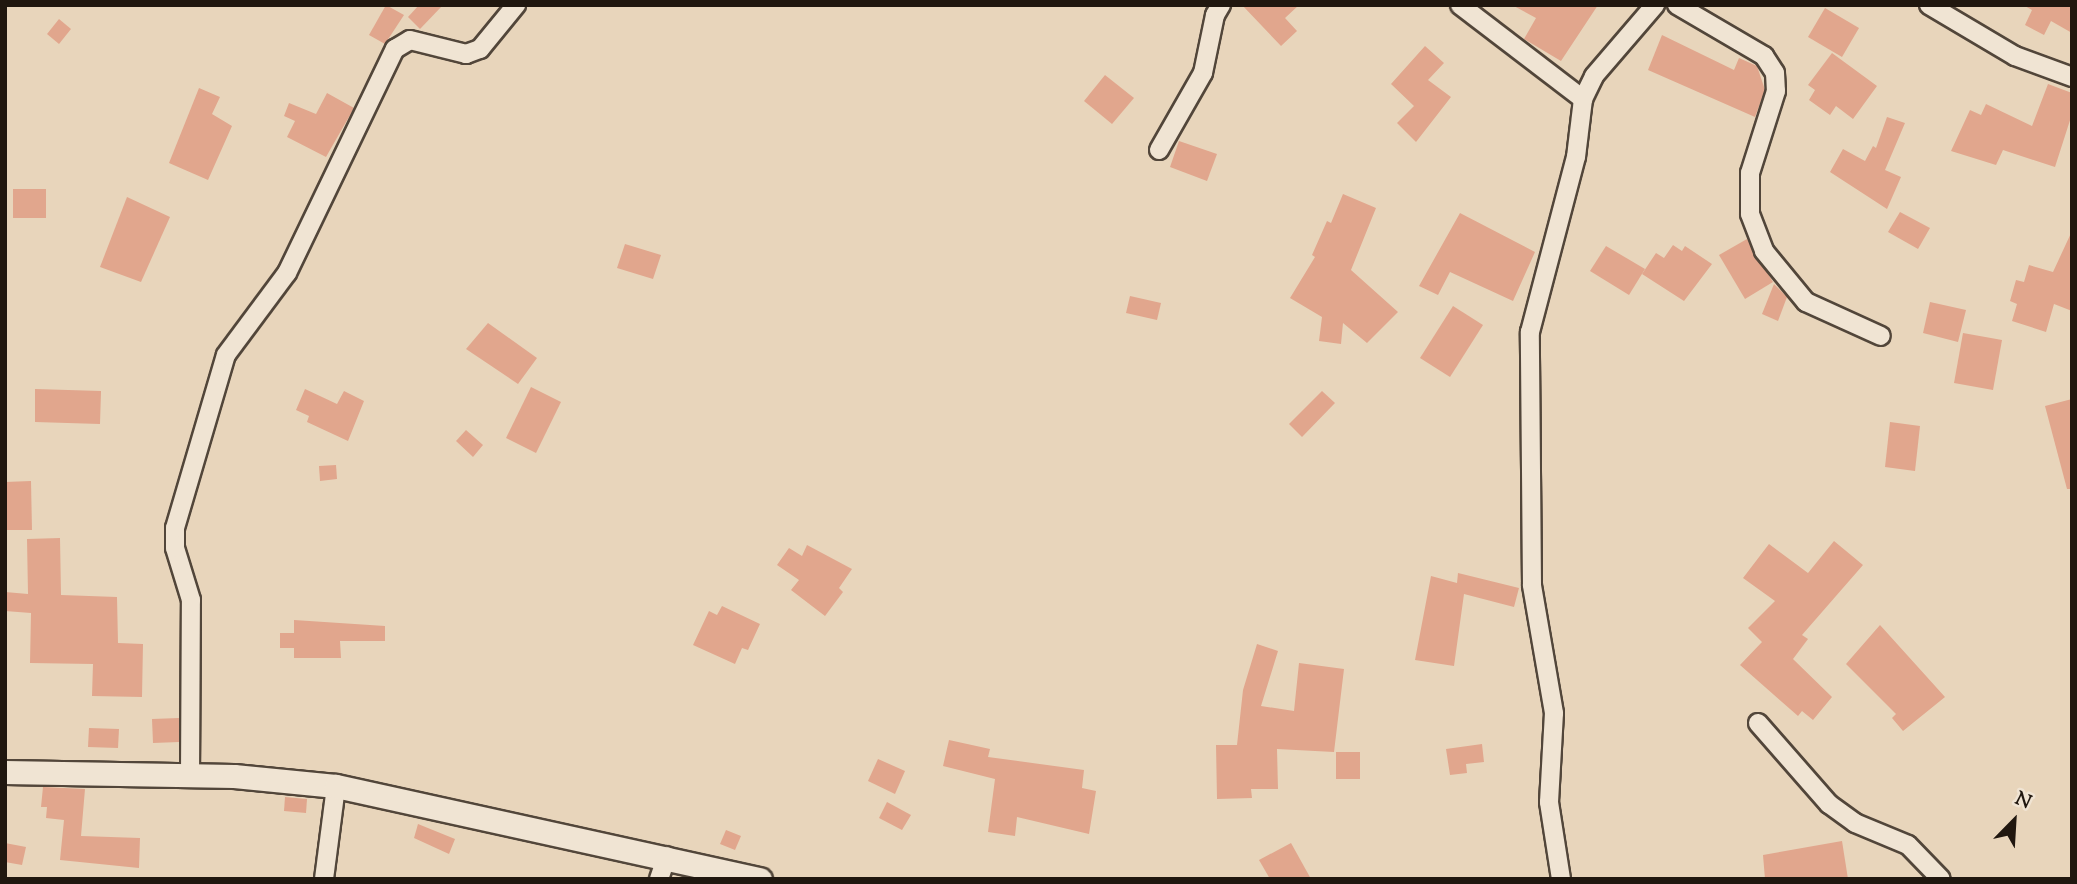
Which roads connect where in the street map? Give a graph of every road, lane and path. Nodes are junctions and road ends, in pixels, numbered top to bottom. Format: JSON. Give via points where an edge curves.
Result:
{"nodes":[{"id":1,"x":516,"y":5,"type":"edge"},
{"id":2,"x":1221,"y":5,"type":"edge"},
{"id":3,"x":1460,"y":5,"type":"edge"},
{"id":4,"x":1655,"y":5,"type":"edge"},
{"id":5,"x":1677,"y":5,"type":"edge"},
{"id":6,"x":1929,"y":5,"type":"edge"},
{"id":7,"x":2072,"y":77,"type":"edge"},
{"id":8,"x":1583,"y":99,"type":"junction"},
{"id":9,"x":1159,"y":150,"type":"dead end"},
{"id":10,"x":1881,"y":336,"type":"dead end"},
{"id":11,"x":1758,"y":723,"type":"dead end"},
{"id":12,"x":5,"y":772,"type":"edge"},
{"id":13,"x":190,"y":776,"type":"junction"},
{"id":14,"x":336,"y":786,"type":"junction"},
{"id":15,"x":667,"y":856,"type":"junction"},
{"id":16,"x":324,"y":879,"type":"edge"},
{"id":17,"x":659,"y":879,"type":"edge"},
{"id":18,"x":760,"y":879,"type":"edge"},
{"id":19,"x":1561,"y":879,"type":"edge"},
{"id":20,"x":1941,"y":879,"type":"edge"}],
"edges":[{"from":1,"to":13,"type":"street","via":[[480,49],[466,54],[410,40],[394,49],[287,273],[226,355],[175,528],[175,548],[191,600]]},
{"from":2,"to":9,"type":"street","via":[[1214,15],[1203,73]]},
{"from":3,"to":8,"type":"street"},
{"from":4,"to":8,"type":"street","via":[[1594,76]]},
{"from":5,"to":10,"type":"street","via":[[1764,56],[1775,73],[1776,91],[1750,173],[1752,223],[1764,251],[1806,302]]},
{"from":6,"to":7,"type":"street","via":[[2015,56]]},
{"from":8,"to":19,"type":"street","via":[[1573,170],[1530,332],[1532,585],[1554,713],[1549,802]]},
{"from":11,"to":20,"type":"street","via":[[1829,804],[1855,823],[1908,845]]},
{"from":12,"to":13,"type":"street"},
{"from":13,"to":14,"type":"street"},
{"from":14,"to":15,"type":"street"},
{"from":14,"to":16,"type":"street"},
{"from":15,"to":17,"type":"street"},
{"from":15,"to":18,"type":"street"}]}
